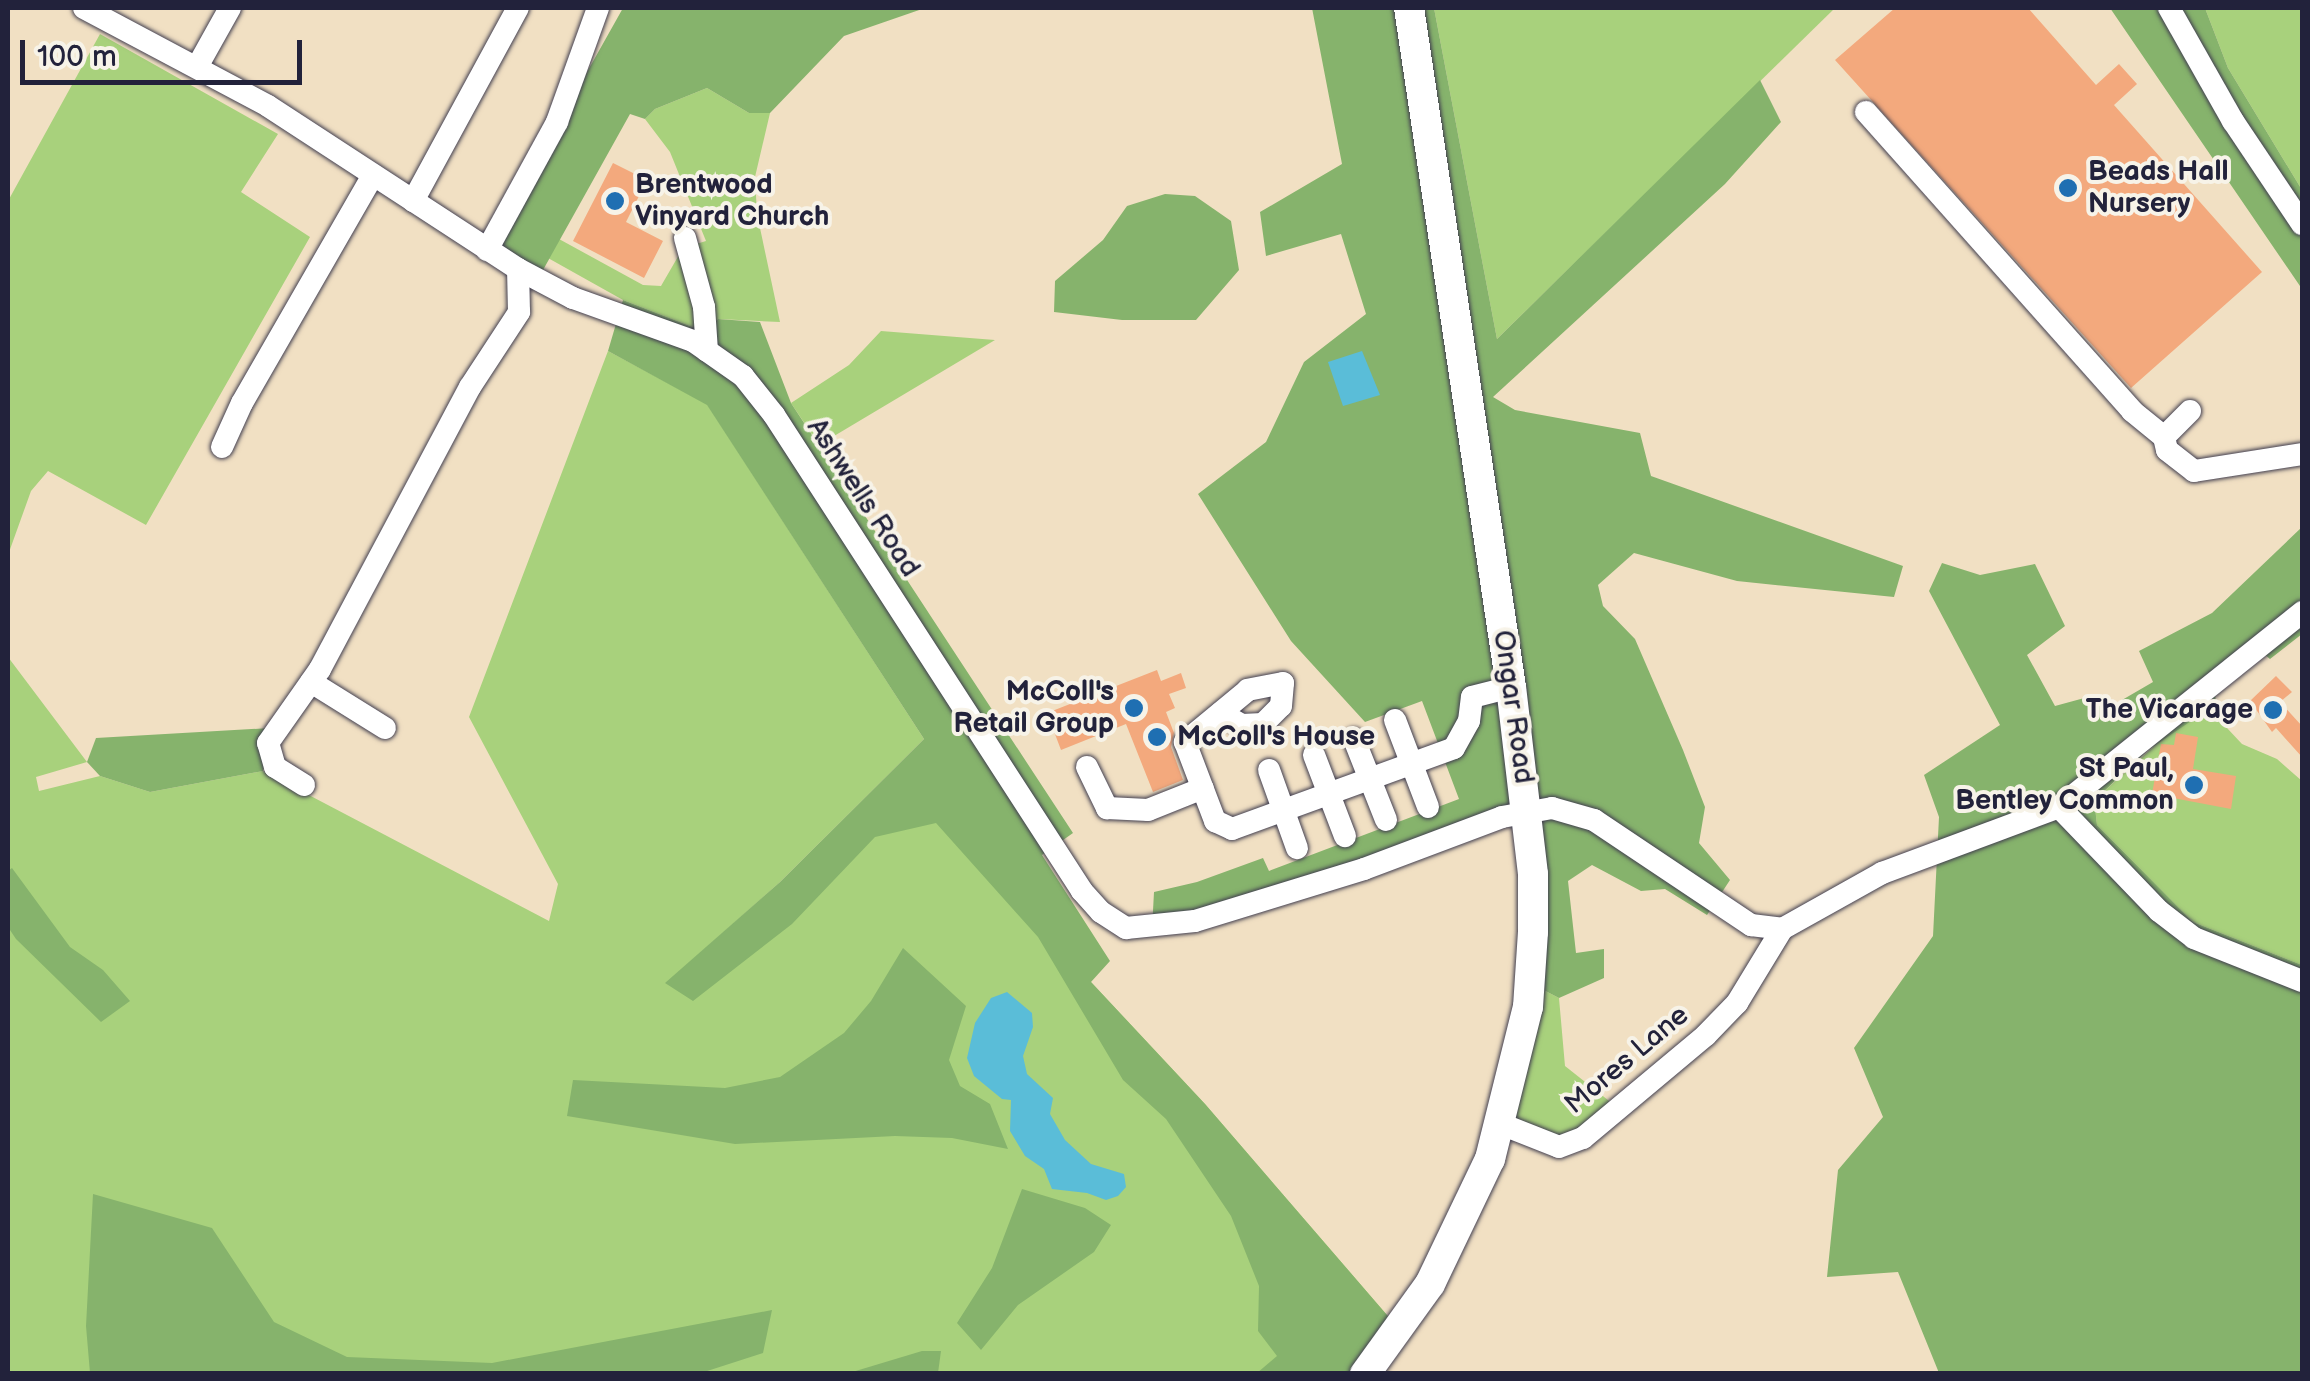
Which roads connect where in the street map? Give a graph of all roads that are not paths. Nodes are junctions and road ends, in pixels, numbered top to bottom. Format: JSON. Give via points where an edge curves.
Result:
{"nodes":[{"id":1,"x":84,"y":8,"type":"edge"},
{"id":2,"x":230,"y":8,"type":"edge"},
{"id":3,"x":518,"y":8,"type":"edge"},
{"id":4,"x":598,"y":8,"type":"edge"},
{"id":5,"x":1409,"y":8,"type":"edge"},
{"id":6,"x":2169,"y":8,"type":"edge"},
{"id":7,"x":197,"y":67,"type":"junction"},
{"id":8,"x":1866,"y":112,"type":"dead end"},
{"id":9,"x":373,"y":175,"type":"junction"},
{"id":10,"x":413,"y":201,"type":"junction"},
{"id":11,"x":2302,"y":224,"type":"edge"},
{"id":12,"x":685,"y":238,"type":"dead end"},
{"id":13,"x":487,"y":250,"type":"junction"},
{"id":14,"x":518,"y":270,"type":"junction"},
{"id":15,"x":556,"y":290,"type":"junction"},
{"id":16,"x":518,"y":312,"type":"junction"},
{"id":17,"x":707,"y":350,"type":"junction"},
{"id":18,"x":2190,"y":411,"type":"dead end"},
{"id":19,"x":2164,"y":437,"type":"junction"},
{"id":20,"x":222,"y":447,"type":"dead end"},
{"id":21,"x":2302,"y":454,"type":"edge"},
{"id":22,"x":2302,"y":612,"type":"edge"},
{"id":23,"x":311,"y":682,"type":"junction"},
{"id":24,"x":1511,"y":687,"type":"junction"},
{"id":25,"x":1221,"y":712,"type":"dead end"},
{"id":26,"x":1395,"y":720,"type":"dead end"},
{"id":27,"x":385,"y":728,"type":"dead end"},
{"id":28,"x":1354,"y":739,"type":"dead end"},
{"id":29,"x":1314,"y":755,"type":"dead end"},
{"id":30,"x":1412,"y":765,"type":"junction"},
{"id":31,"x":1087,"y":767,"type":"dead end"},
{"id":32,"x":1269,"y":770,"type":"dead end"},
{"id":33,"x":1370,"y":779,"type":"junction"},
{"id":34,"x":304,"y":785,"type":"dead end"},
{"id":35,"x":1203,"y":788,"type":"junction"},
{"id":36,"x":1329,"y":793,"type":"junction"},
{"id":37,"x":1428,"y":806,"type":"dead end"},
{"id":38,"x":2059,"y":808,"type":"junction"},
{"id":39,"x":1283,"y":809,"type":"junction"},
{"id":40,"x":1526,"y":810,"type":"junction"},
{"id":41,"x":1386,"y":820,"type":"dead end"},
{"id":42,"x":1345,"y":836,"type":"dead end"},
{"id":43,"x":1298,"y":848,"type":"dead end"},
{"id":44,"x":1751,"y":926,"type":"junction"},
{"id":45,"x":1782,"y":929,"type":"junction"},
{"id":46,"x":1766,"y":961,"type":"junction"},
{"id":47,"x":2302,"y":981,"type":"edge"},
{"id":48,"x":1501,"y":1124,"type":"junction"},
{"id":49,"x":1366,"y":1374,"type":"edge"}],
"edges":[{"from":1,"to":7,"type":"street","name":"Ashwells Road"},
{"from":2,"to":7,"type":"street"},
{"from":3,"to":10,"type":"street"},
{"from":4,"to":13,"type":"street","via":[[556,122]]},
{"from":5,"to":24,"type":"main road","name":"Ongar Road"},
{"from":6,"to":11,"type":"street"},
{"from":7,"to":9,"type":"street","name":"Ashwells Road"},
{"from":8,"to":19,"type":"street","via":[[2132,411]]},
{"from":9,"to":10,"type":"street","name":"Ashwells Road"},
{"from":9,"to":20,"type":"street"},
{"from":10,"to":13,"type":"street","name":"Ashwells Road"},
{"from":12,"to":17,"type":"street","via":[[704,306]]},
{"from":13,"to":14,"type":"street","name":"Ashwells Road"},
{"from":14,"to":15,"type":"street","name":"Ashwells Road"},
{"from":14,"to":16,"type":"street"},
{"from":15,"to":16,"type":"street"},
{"from":15,"to":17,"type":"street","name":"Ashwells Road"},
{"from":16,"to":23,"type":"street","via":[[470,387]]},
{"from":17,"to":40,"type":"street","name":"Ashwells Road","via":[[743,376],[774,415],[1082,891],[1126,928],[1194,921]]},
{"from":18,"to":19,"type":"street"},
{"from":19,"to":21,"type":"street","via":[[2168,450],[2194,471]]},
{"from":22,"to":38,"type":"street"},
{"from":23,"to":27,"type":"street"},
{"from":23,"to":34,"type":"street","via":[[268,743],[275,767]]},
{"from":24,"to":30,"type":"street","via":[[1472,697],[1469,721],[1454,748]]},
{"from":24,"to":40,"type":"main road","name":"Ongar Road"},
{"from":25,"to":35,"type":"street","via":[[1185,742]]},
{"from":26,"to":30,"type":"street"},
{"from":28,"to":33,"type":"street"},
{"from":29,"to":36,"type":"street"},
{"from":30,"to":33,"type":"street"},
{"from":30,"to":37,"type":"street"},
{"from":31,"to":35,"type":"street","via":[[1107,808],[1148,810]]},
{"from":32,"to":39,"type":"street"},
{"from":33,"to":36,"type":"street"},
{"from":33,"to":41,"type":"street"},
{"from":35,"to":39,"type":"street","via":[[1215,821],[1232,828]]},
{"from":36,"to":39,"type":"street"},
{"from":36,"to":42,"type":"street"},
{"from":38,"to":45,"type":"street","via":[[1882,873]]},
{"from":38,"to":47,"type":"street","via":[[2158,911],[2194,938]]},
{"from":39,"to":43,"type":"street"},
{"from":40,"to":44,"type":"street","via":[[1552,808],[1594,820]]},
{"from":40,"to":48,"type":"main road","name":"Ongar Road","via":[[1534,893],[1528,1007]]},
{"from":44,"to":45,"type":"street"},
{"from":44,"to":46,"type":"street"},
{"from":45,"to":46,"type":"street","name":"Mores Lane"},
{"from":46,"to":48,"type":"street","name":"Mores Lane","via":[[1706,1035],[1583,1138],[1559,1147]]},
{"from":48,"to":49,"type":"main road","name":"Ongar Road","via":[[1430,1284]]}]}
